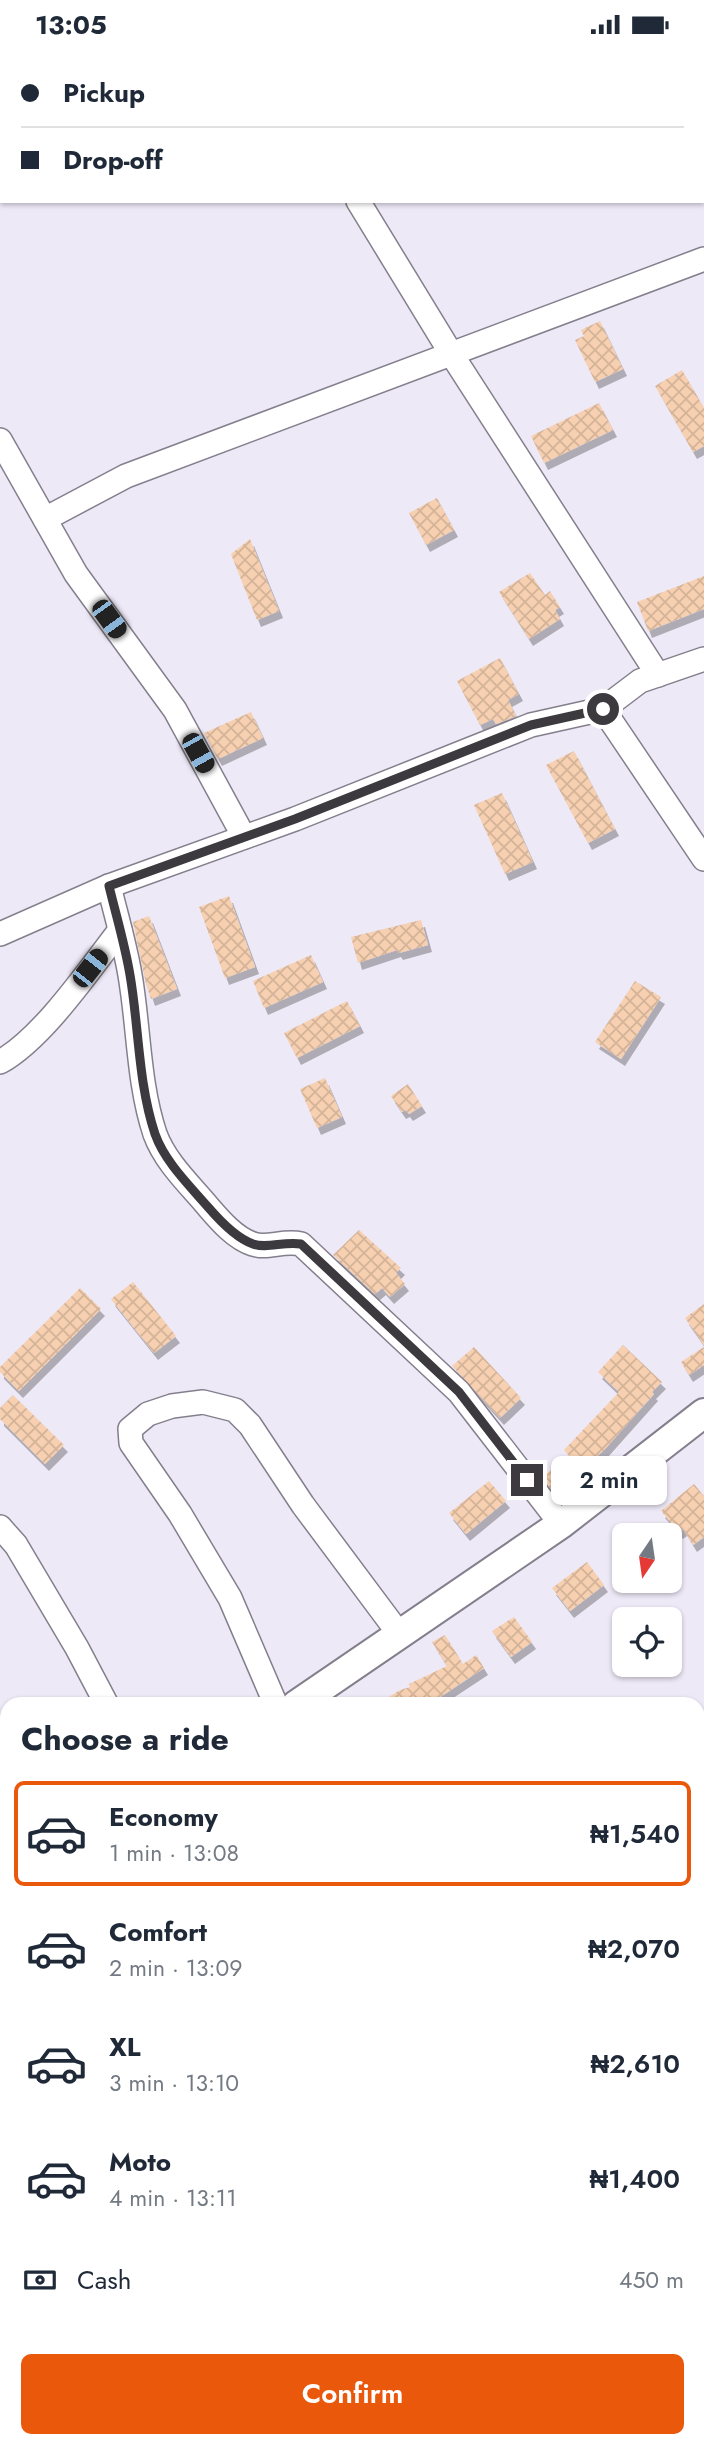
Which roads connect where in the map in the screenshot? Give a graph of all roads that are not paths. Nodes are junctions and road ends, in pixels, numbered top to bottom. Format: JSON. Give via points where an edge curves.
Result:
{"nodes":[{"id":1,"x":359,"y":203,"type":"edge"},
{"id":2,"x":704,"y":259,"type":"edge"},
{"id":3,"x":452,"y":355,"type":"junction"},
{"id":4,"x":0,"y":440,"type":"edge"},
{"id":5,"x":45,"y":519,"type":"junction"},
{"id":6,"x":704,"y":659,"type":"edge"},
{"id":7,"x":658,"y":675,"type":"junction"},
{"id":8,"x":603,"y":709,"type":"junction"},
{"id":9,"x":244,"y":837,"type":"junction"},
{"id":10,"x":704,"y":859,"type":"edge"},
{"id":11,"x":109,"y":886,"type":"junction"},
{"id":12,"x":120,"y":930,"type":"junction"},
{"id":13,"x":0,"y":934,"type":"edge"},
{"id":14,"x":0,"y":1062,"type":"edge"},
{"id":15,"x":704,"y":1413,"type":"edge"},
{"id":16,"x":561,"y":1524,"type":"junction"},
{"id":17,"x":0,"y":1527,"type":"edge"},
{"id":18,"x":400,"y":1635,"type":"junction"},
{"id":19,"x":103,"y":1697,"type":"edge"},
{"id":20,"x":273,"y":1697,"type":"edge"},
{"id":21,"x":308,"y":1697,"type":"edge"}],
"edges":[{"from":1,"to":3,"type":"street"},
{"from":2,"to":3,"type":"street"},
{"from":3,"to":5,"type":"street","via":[[126,476]]},
{"from":3,"to":7,"type":"street"},
{"from":4,"to":5,"type":"street"},
{"from":5,"to":9,"type":"street","via":[[76,574],[174,710]]},
{"from":6,"to":7,"type":"street"},
{"from":7,"to":8,"type":"street","via":[[640,681]]},
{"from":8,"to":9,"type":"street","via":[[531,725]]},
{"from":8,"to":10,"type":"street"},
{"from":9,"to":11,"type":"street"},
{"from":11,"to":12,"type":"street"},
{"from":11,"to":13,"type":"street"},
{"from":12,"to":14,"type":"street","via":[[60,1007],[13,1055]]},
{"from":12,"to":16,"type":"street","via":[[147,1099],[156,1135],[171,1163],[241,1239],[267,1246],[301,1244],[459,1392]]},
{"from":15,"to":16,"type":"street"},
{"from":16,"to":18,"type":"street"},
{"from":17,"to":19,"type":"street","via":[[16,1545]]},
{"from":18,"to":20,"type":"street","via":[[235,1410],[203,1402],[148,1414],[130,1429],[131,1443],[230,1598]]},
{"from":18,"to":21,"type":"street"}]}
